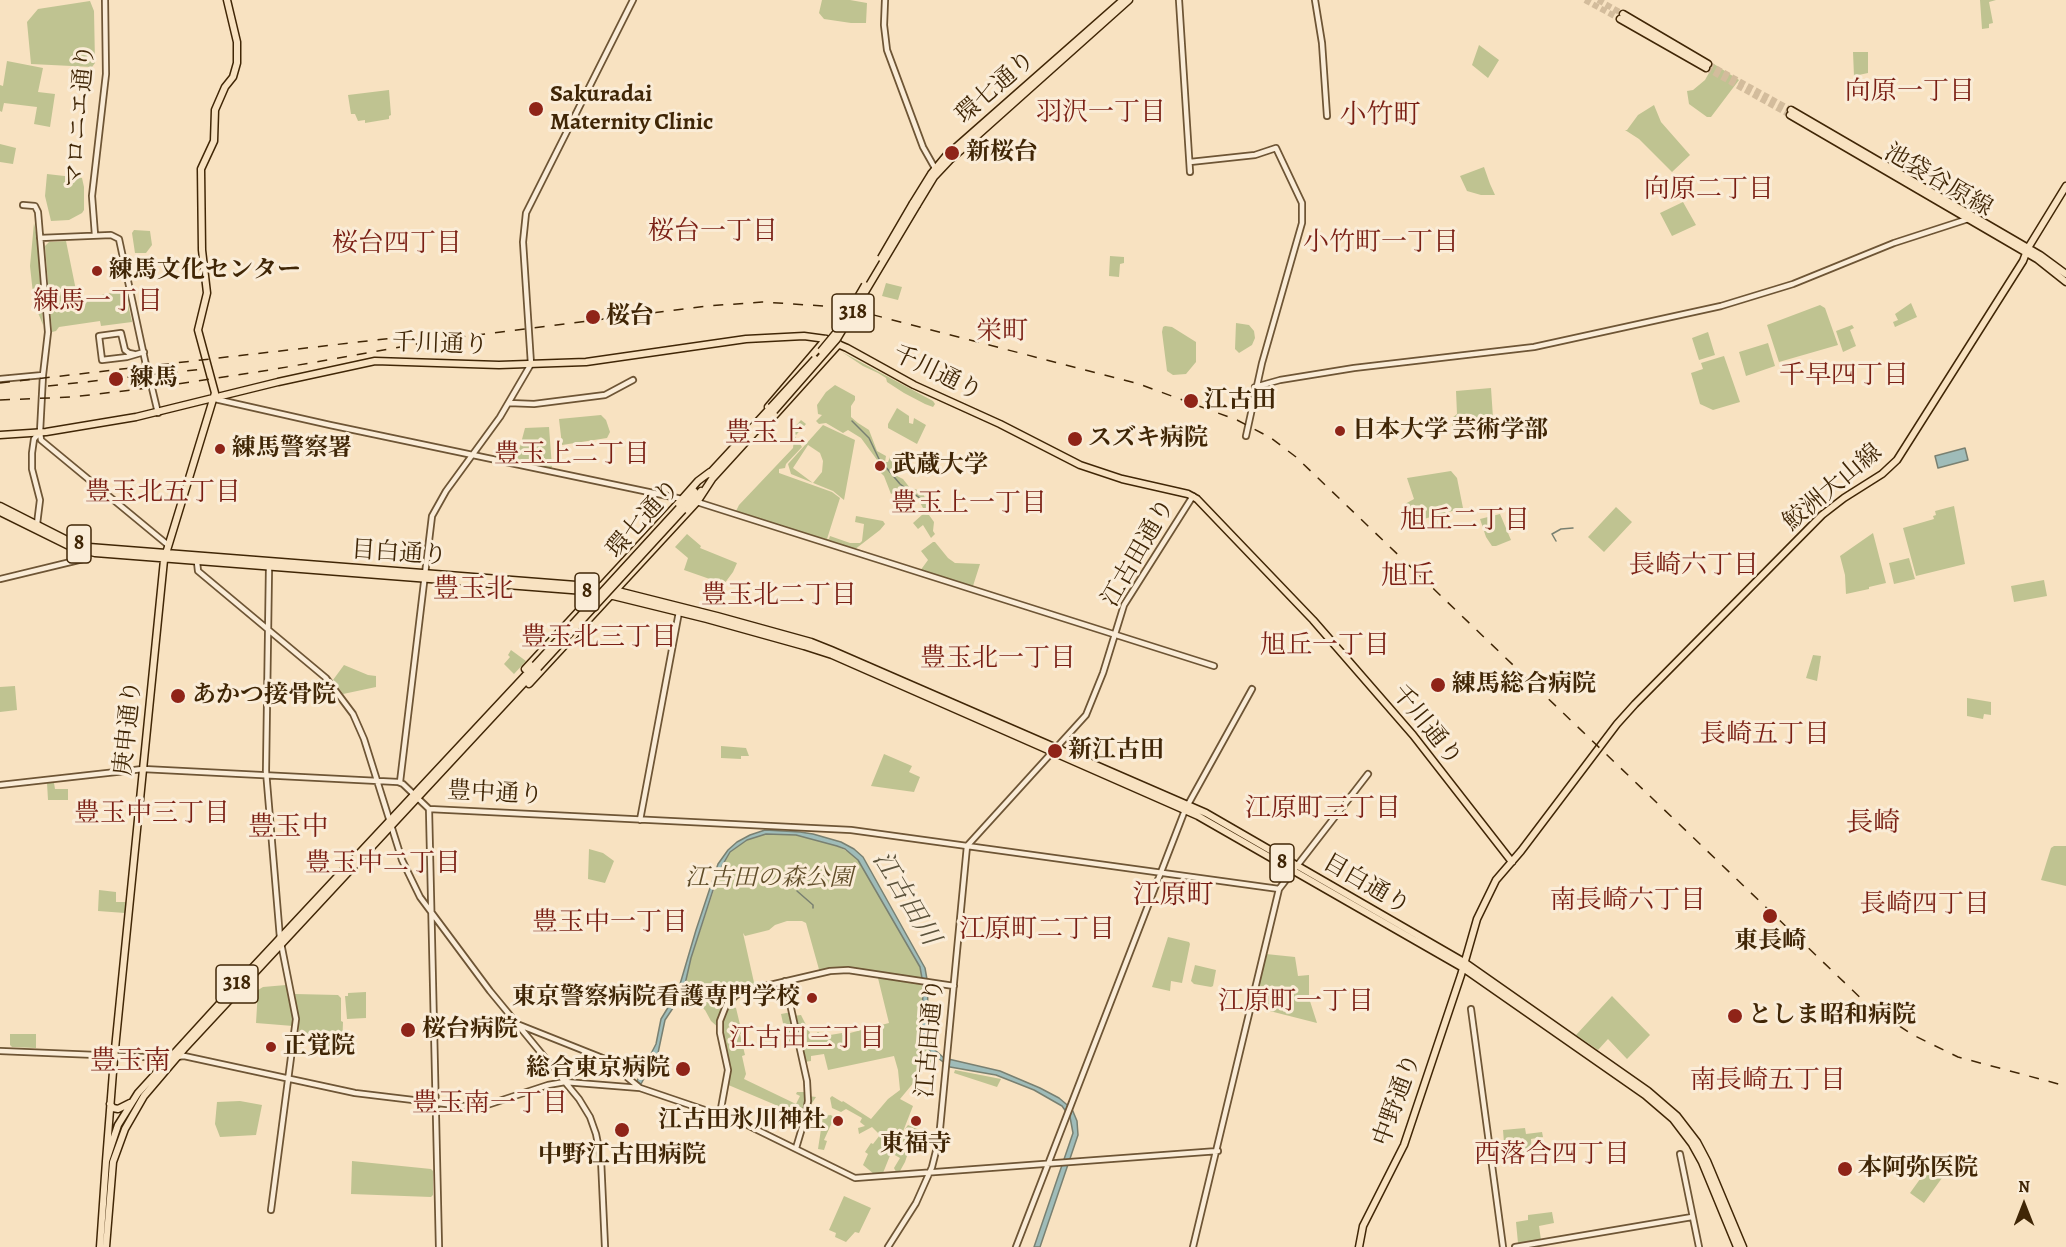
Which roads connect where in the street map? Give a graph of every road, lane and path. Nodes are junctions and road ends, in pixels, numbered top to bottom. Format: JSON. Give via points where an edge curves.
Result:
{"nodes":[{"id":1,"x":105,"y":0,"type":"edge"},
{"id":2,"x":227,"y":0,"type":"edge"},
{"id":3,"x":633,"y":0,"type":"edge"},
{"id":4,"x":885,"y":0,"type":"edge"},
{"id":5,"x":1123,"y":0,"type":"edge"},
{"id":6,"x":1129,"y":0,"type":"edge"},
{"id":7,"x":1179,"y":0,"type":"edge"},
{"id":8,"x":1315,"y":0,"type":"edge"},
{"id":9,"x":1622,"y":16,"type":"tunnel mouth"},
{"id":10,"x":1707,"y":66,"type":"tunnel mouth"},
{"id":11,"x":1327,"y":116,"type":"dead end"},
{"id":12,"x":1190,"y":162,"type":"junction"},
{"id":13,"x":936,"y":171,"type":"junction"},
{"id":14,"x":1190,"y":172,"type":"dead end"},
{"id":15,"x":2066,"y":186,"type":"edge"},
{"id":16,"x":22,"y":205,"type":"dead end"},
{"id":17,"x":1976,"y":217,"type":"junction"},
{"id":18,"x":1967,"y":219,"type":"junction"},
{"id":19,"x":95,"y":235,"type":"junction"},
{"id":20,"x":40,"y":238,"type":"junction"},
{"id":21,"x":2027,"y":251,"type":"junction"},
{"id":22,"x":2066,"y":274,"type":"edge"},
{"id":23,"x":2066,"y":282,"type":"edge"},
{"id":24,"x":826,"y":339,"type":"junction"},
{"id":25,"x":839,"y":344,"type":"junction"},
{"id":26,"x":144,"y":352,"type":"junction"},
{"id":27,"x":134,"y":354,"type":"junction"},
{"id":28,"x":531,"y":364,"type":"junction"},
{"id":29,"x":146,"y":365,"type":"tunnel mouth"},
{"id":30,"x":43,"y":375,"type":"junction"},
{"id":31,"x":0,"y":379,"type":"edge"},
{"id":32,"x":633,"y":380,"type":"dead end"},
{"id":33,"x":1256,"y":387,"type":"junction"},
{"id":34,"x":152,"y":388,"type":"tunnel mouth"},
{"id":35,"x":214,"y":398,"type":"junction"},
{"id":36,"x":509,"y":403,"type":"junction"},
{"id":37,"x":158,"y":413,"type":"junction"},
{"id":38,"x":753,"y":430,"type":"junction"},
{"id":39,"x":40,"y":432,"type":"junction"},
{"id":40,"x":0,"y":435,"type":"edge"},
{"id":41,"x":1246,"y":436,"type":"dead end"},
{"id":42,"x":474,"y":454,"type":"junction"},
{"id":43,"x":712,"y":474,"type":"junction"},
{"id":44,"x":1193,"y":496,"type":"junction"},
{"id":45,"x":682,"y":499,"type":"junction"},
{"id":46,"x":697,"y":502,"type":"junction"},
{"id":47,"x":0,"y":506,"type":"edge"},
{"id":48,"x":0,"y":512,"type":"edge"},
{"id":49,"x":36,"y":524,"type":"junction"},
{"id":50,"x":168,"y":545,"type":"junction"},
{"id":51,"x":88,"y":552,"type":"junction"},
{"id":52,"x":165,"y":557,"type":"junction"},
{"id":53,"x":197,"y":562,"type":"junction"},
{"id":54,"x":269,"y":568,"type":"junction"},
{"id":55,"x":616,"y":570,"type":"junction"},
{"id":56,"x":424,"y":576,"type":"junction"},
{"id":57,"x":628,"y":578,"type":"junction"},
{"id":58,"x":0,"y":579,"type":"edge"},
{"id":59,"x":599,"y":590,"type":"junction"},
{"id":60,"x":576,"y":591,"type":"junction"},
{"id":61,"x":615,"y":593,"type":"junction"},
{"id":62,"x":633,"y":594,"type":"junction"},
{"id":63,"x":582,"y":608,"type":"junction"},
{"id":64,"x":680,"y":612,"type":"junction"},
{"id":65,"x":268,"y":629,"type":"junction"},
{"id":66,"x":1114,"y":636,"type":"junction"},
{"id":67,"x":1214,"y":666,"type":"dead end"},
{"id":68,"x":1252,"y":689,"type":"dead end"},
{"id":69,"x":502,"y":703,"type":"junction"},
{"id":70,"x":1055,"y":750,"type":"junction"},
{"id":71,"x":143,"y":769,"type":"junction"},
{"id":72,"x":1368,"y":774,"type":"dead end"},
{"id":73,"x":266,"y":775,"type":"junction"},
{"id":74,"x":377,"y":781,"type":"junction"},
{"id":75,"x":400,"y":782,"type":"junction"},
{"id":76,"x":0,"y":785,"type":"edge"},
{"id":77,"x":416,"y":796,"type":"junction"},
{"id":78,"x":1187,"y":808,"type":"junction"},
{"id":79,"x":429,"y":809,"type":"junction"},
{"id":80,"x":640,"y":820,"type":"junction"},
{"id":81,"x":391,"y":823,"type":"junction"},
{"id":82,"x":967,"y":846,"type":"junction"},
{"id":83,"x":1512,"y":862,"type":"junction"},
{"id":84,"x":1295,"y":867,"type":"junction"},
{"id":85,"x":1161,"y":873,"type":"junction"},
{"id":86,"x":1279,"y":889,"type":"junction"},
{"id":87,"x":431,"y":912,"type":"junction"},
{"id":88,"x":280,"y":941,"type":"junction"},
{"id":89,"x":1463,"y":965,"type":"junction"},
{"id":90,"x":785,"y":981,"type":"junction"},
{"id":91,"x":954,"y":986,"type":"junction"},
{"id":92,"x":1471,"y":1009,"type":"dead end"},
{"id":93,"x":517,"y":1024,"type":"junction"},
{"id":94,"x":0,"y":1051,"type":"edge"},
{"id":95,"x":114,"y":1055,"type":"junction"},
{"id":96,"x":179,"y":1056,"type":"junction"},
{"id":97,"x":169,"y":1058,"type":"junction"},
{"id":98,"x":288,"y":1080,"type":"junction"},
{"id":99,"x":565,"y":1082,"type":"junction"},
{"id":100,"x":638,"y":1086,"type":"junction"},
{"id":101,"x":131,"y":1102,"type":"junction"},
{"id":102,"x":110,"y":1104,"type":"junction"},
{"id":103,"x":436,"y":1104,"type":"junction"},
{"id":104,"x":720,"y":1114,"type":"junction"},
{"id":105,"x":795,"y":1148,"type":"junction"},
{"id":106,"x":1218,"y":1151,"type":"junction"},
{"id":107,"x":1680,"y":1154,"type":"dead end"},
{"id":108,"x":106,"y":1161,"type":"junction"},
{"id":109,"x":1048,"y":1163,"type":"junction"},
{"id":110,"x":930,"y":1172,"type":"junction"},
{"id":111,"x":271,"y":1210,"type":"dead end"},
{"id":112,"x":1692,"y":1218,"type":"junction"},
{"id":113,"x":99,"y":1247,"type":"edge"},
{"id":114,"x":106,"y":1247,"type":"edge"},
{"id":115,"x":439,"y":1247,"type":"edge"},
{"id":116,"x":605,"y":1247,"type":"edge"},
{"id":117,"x":888,"y":1247,"type":"edge"},
{"id":118,"x":1016,"y":1247,"type":"edge"},
{"id":119,"x":1193,"y":1247,"type":"edge"},
{"id":120,"x":1359,"y":1247,"type":"edge"},
{"id":121,"x":1503,"y":1247,"type":"edge"},
{"id":122,"x":1515,"y":1247,"type":"edge"},
{"id":123,"x":1699,"y":1247,"type":"edge"},
{"id":124,"x":1737,"y":1247,"type":"edge"},
{"id":125,"x":1743,"y":1247,"type":"edge"}],
"edges":[{"from":1,"to":19,"type":"street","name":"マロニエ通り","via":[[106,74],[92,196]]},
{"from":2,"to":35,"type":"main road","via":[[238,54],[233,76],[215,110],[214,141],[201,169],[207,293],[198,330]]},
{"from":3,"to":28,"type":"street","via":[[526,213],[523,242]]},
{"from":4,"to":13,"type":"street","via":[[887,50],[919,138]]},
{"from":5,"to":13,"type":"main road","name":"環七通り","number":"318","via":[[946,156]]},
{"from":6,"to":13,"type":"main road","name":"環七通り","number":"318"},
{"from":7,"to":12,"type":"street"},
{"from":8,"to":11,"type":"street"},
{"from":9,"to":10,"type":"main road"},
{"from":12,"to":14,"type":"street"},
{"from":12,"to":33,"type":"street","via":[[1255,155],[1276,148],[1302,203],[1302,223]]},
{"from":13,"to":38,"type":"main road","name":"環七通り","number":"318","bridge":true,"via":[[837,339]]},
{"from":15,"to":21,"type":"main road","name":"鮫洲大山線"},
{"from":16,"to":20,"type":"street","via":[[37,208]]},
{"from":17,"to":18,"type":"street"},
{"from":17,"to":18,"type":"main road","name":"池袋谷原線","via":[[1791,113]]},
{"from":17,"to":21,"type":"main road","name":"池袋谷原線"},
{"from":18,"to":21,"type":"main road","name":"池袋谷原線"},
{"from":18,"to":33,"type":"street","via":[[1727,305],[1534,347],[1344,369]]},
{"from":19,"to":20,"type":"street"},
{"from":19,"to":26,"type":"street","via":[[113,235],[120,241]]},
{"from":20,"to":30,"type":"street","via":[[48,335]]},
{"from":21,"to":22,"type":"main road","name":"池袋谷原線"},
{"from":21,"to":23,"type":"main road","name":"池袋谷原線"},
{"from":21,"to":83,"type":"main road","name":"鮫洲大山線","via":[[1897,460],[1822,515],[1635,704]]},
{"from":24,"to":25,"type":"main road","name":"千川通り"},
{"from":24,"to":28,"type":"main road","name":"千川通り","via":[[760,338],[601,361]]},
{"from":24,"to":38,"type":"main road"},
{"from":25,"to":38,"type":"main road","via":[[775,415]]},
{"from":25,"to":44,"type":"main road","name":"千川通り","via":[[1080,465]]},
{"from":26,"to":27,"type":"street"},
{"from":26,"to":29,"type":"street"},
{"from":27,"to":27,"type":"street","via":[[102,360],[99,336],[120,333],[125,350]]},
{"from":28,"to":35,"type":"main road","name":"千川通り","via":[[375,361]]},
{"from":28,"to":36,"type":"street"},
{"from":30,"to":31,"type":"street"},
{"from":30,"to":39,"type":"street"},
{"from":32,"to":36,"type":"street","via":[[605,395],[534,404]]},
{"from":33,"to":41,"type":"street"},
{"from":34,"to":37,"type":"street"},
{"from":35,"to":37,"type":"main road","name":"千川通り"},
{"from":35,"to":42,"type":"street"},
{"from":35,"to":50,"type":"main road","name":"庚申通り"},
{"from":36,"to":42,"type":"street"},
{"from":37,"to":39,"type":"main road","name":"千川通り"},
{"from":38,"to":43,"type":"main road","name":"環七通り","number":"318"},
{"from":39,"to":40,"type":"main road","name":"千川通り"},
{"from":39,"to":49,"type":"street","via":[[34,439],[32,457],[40,500]]},
{"from":39,"to":50,"type":"street","via":[[41,440]]},
{"from":42,"to":45,"type":"street"},
{"from":42,"to":56,"type":"street","via":[[432,516]]},
{"from":43,"to":45,"type":"main road"},
{"from":43,"to":46,"type":"main road"},
{"from":43,"to":69,"type":"main road","name":"環七通り","number":"318","bridge":true},
{"from":44,"to":66,"type":"street","name":"江古田通り","via":[[1128,598]]},
{"from":44,"to":83,"type":"main road","name":"千川通り","via":[[1313,620],[1413,735]]},
{"from":45,"to":55,"type":"main road"},
{"from":46,"to":57,"type":"main road"},
{"from":46,"to":66,"type":"street"},
{"from":47,"to":49,"type":"main road","name":"目白通り","number":"8"},
{"from":48,"to":51,"type":"main road","name":"目白通り","number":"8","via":[[54,540]]},
{"from":49,"to":52,"type":"main road","name":"目白通り","number":"8","via":[[89,548]]},
{"from":50,"to":52,"type":"main road","name":"庚申通り"},
{"from":51,"to":52,"type":"main road","name":"目白通り","number":"8"},
{"from":51,"to":58,"type":"street","via":[[83,559]]},
{"from":52,"to":53,"type":"main road","name":"目白通り","number":"8"},
{"from":52,"to":56,"type":"main road","name":"目白通り","number":"8"},
{"from":52,"to":71,"type":"main road","name":"庚申通り"},
{"from":53,"to":54,"type":"main road","name":"目白通り","number":"8"},
{"from":53,"to":65,"type":"street","via":[[198,570]]},
{"from":54,"to":56,"type":"main road","name":"目白通り","number":"8"},
{"from":54,"to":65,"type":"street"},
{"from":55,"to":57,"type":"main road"},
{"from":55,"to":59,"type":"main road"},
{"from":56,"to":59,"type":"main road","name":"目白通り","number":"8"},
{"from":56,"to":60,"type":"main road","name":"目白通り","number":"8"},
{"from":56,"to":75,"type":"street"},
{"from":57,"to":61,"type":"main road"},
{"from":57,"to":62,"type":"main road"},
{"from":59,"to":60,"type":"main road","name":"目白通り","number":"8"},
{"from":59,"to":61,"type":"main road","name":"目白通り","number":"8"},
{"from":59,"to":63,"type":"main road"},
{"from":60,"to":63,"type":"main road","via":[[582,596]]},
{"from":61,"to":62,"type":"main road","name":"目白通り","number":"8"},
{"from":61,"to":64,"type":"main road","name":"目白通り","number":"8"},
{"from":61,"to":69,"type":"main road","via":[[528,685]]},
{"from":62,"to":70,"type":"main road","name":"目白通り","number":"8","via":[[822,646]]},
{"from":63,"to":69,"type":"main road","via":[[515,679]]},
{"from":64,"to":70,"type":"main road","name":"目白通り","number":"8","via":[[827,654]]},
{"from":64,"to":80,"type":"street"},
{"from":65,"to":73,"type":"street"},
{"from":65,"to":74,"type":"street","via":[[326,678],[341,697],[360,729]]},
{"from":66,"to":67,"type":"street"},
{"from":66,"to":70,"type":"street","name":"江古田通り","via":[[1089,710]]},
{"from":68,"to":78,"type":"street"},
{"from":69,"to":77,"type":"main road","name":"環七通り","number":"318"},
{"from":70,"to":78,"type":"main road","name":"目白通り","number":"8"},
{"from":70,"to":82,"type":"street","name":"江古田通り"},
{"from":71,"to":73,"type":"street"},
{"from":71,"to":76,"type":"street"},
{"from":71,"to":95,"type":"main road","name":"庚申通り"},
{"from":72,"to":84,"type":"street"},
{"from":73,"to":74,"type":"street"},
{"from":73,"to":88,"type":"street"},
{"from":74,"to":75,"type":"street"},
{"from":74,"to":81,"type":"street"},
{"from":75,"to":77,"type":"street","name":"豊中通り"},
{"from":77,"to":79,"type":"street","name":"豊中通り"},
{"from":77,"to":81,"type":"main road","name":"環七通り","number":"318"},
{"from":78,"to":84,"type":"main road","name":"目白通り","number":"8","via":[[1206,813]]},
{"from":78,"to":85,"type":"street"},
{"from":79,"to":80,"type":"street","name":"豊中通り"},
{"from":79,"to":87,"type":"street"},
{"from":80,"to":82,"type":"street","name":"豊中通り","via":[[855,831]]},
{"from":81,"to":87,"type":"street","via":[[410,877]]},
{"from":81,"to":88,"type":"main road","name":"環七通り","number":"318"},
{"from":82,"to":85,"type":"street","name":"豊中通り"},
{"from":82,"to":91,"type":"street","name":"江古田通り"},
{"from":83,"to":89,"type":"main road","name":"鮫洲大山線","via":[[1483,904]]},
{"from":84,"to":86,"type":"street"},
{"from":84,"to":89,"type":"main road","name":"目白通り","number":"8"},
{"from":85,"to":86,"type":"street","name":"豊中通り"},
{"from":85,"to":109,"type":"street"},
{"from":86,"to":106,"type":"street"},
{"from":87,"to":93,"type":"street"},
{"from":87,"to":103,"type":"street"},
{"from":88,"to":96,"type":"main road","name":"環七通り","number":"318"},
{"from":88,"to":97,"type":"main road","name":"環七通り","number":"318"},
{"from":88,"to":98,"type":"street","via":[[296,1019]]},
{"from":89,"to":120,"type":"main road","name":"中野通り","via":[[1404,1145],[1363,1226]]},
{"from":89,"to":124,"type":"main road","name":"目白通り","number":"8","via":[[1673,1119],[1702,1162]]},
{"from":89,"to":125,"type":"main road","name":"目白通り","number":"8","via":[[1673,1112],[1702,1151]]},
{"from":90,"to":91,"type":"street","via":[[848,970]]},
{"from":90,"to":104,"type":"street","via":[[740,992],[723,1009],[720,1029],[728,1070]]},
{"from":90,"to":105,"type":"street","via":[[807,1081],[805,1118]]},
{"from":91,"to":110,"type":"street","name":"江古田通り","via":[[940,1133]]},
{"from":92,"to":121,"type":"street"},
{"from":93,"to":99,"type":"street"},
{"from":93,"to":100,"type":"street","via":[[605,1059]]},
{"from":94,"to":95,"type":"street"},
{"from":95,"to":97,"type":"street"},
{"from":95,"to":102,"type":"main road","name":"庚申通り"},
{"from":96,"to":97,"type":"street"},
{"from":96,"to":98,"type":"street"},
{"from":96,"to":114,"type":"main road","name":"環七通り","number":"318","via":[[144,1096],[121,1140],[111,1172]]},
{"from":97,"to":101,"type":"main road","name":"環七通り","number":"318"},
{"from":98,"to":103,"type":"street"},
{"from":98,"to":111,"type":"street"},
{"from":99,"to":100,"type":"street"},
{"from":99,"to":103,"type":"street","via":[[487,1105]]},
{"from":99,"to":116,"type":"street","via":[[585,1107],[598,1141]]},
{"from":100,"to":104,"type":"street"},
{"from":101,"to":102,"type":"main road","via":[[118,1108]]},
{"from":101,"to":108,"type":"main road","name":"環七通り","number":"318"},
{"from":102,"to":108,"type":"main road","name":"庚申通り"},
{"from":103,"to":115,"type":"street"},
{"from":104,"to":105,"type":"street"},
{"from":105,"to":110,"type":"street","via":[[855,1178]]},
{"from":106,"to":109,"type":"street"},
{"from":106,"to":119,"type":"street"},
{"from":107,"to":112,"type":"street"},
{"from":108,"to":113,"type":"main road","name":"環七通り","number":"318"},
{"from":109,"to":110,"type":"street"},
{"from":109,"to":118,"type":"street"},
{"from":110,"to":117,"type":"street","name":"江古田通り"},
{"from":112,"to":122,"type":"street"},
{"from":112,"to":123,"type":"street"}]}
